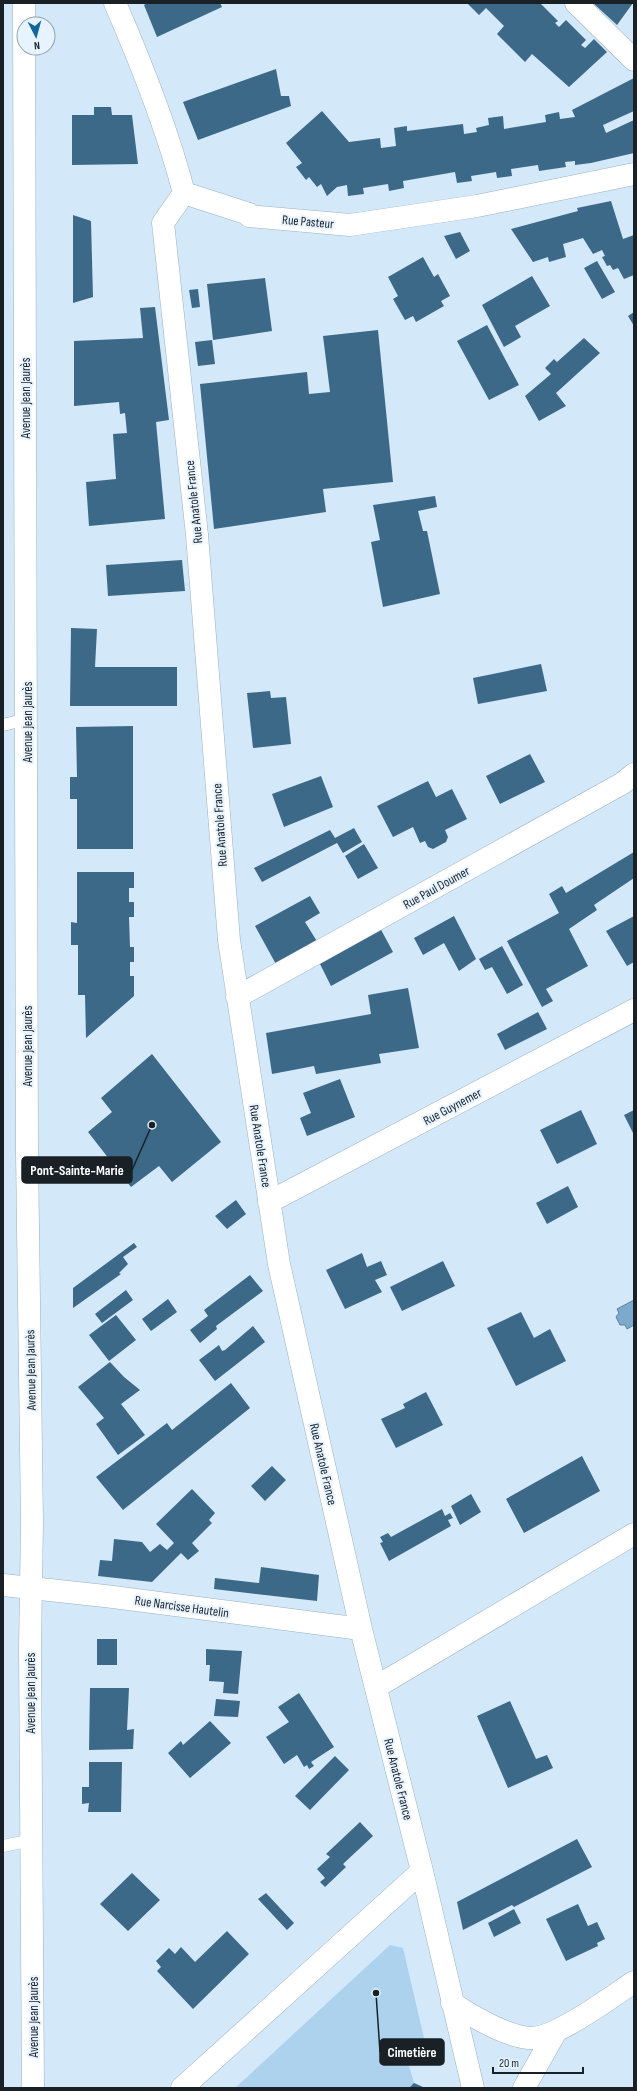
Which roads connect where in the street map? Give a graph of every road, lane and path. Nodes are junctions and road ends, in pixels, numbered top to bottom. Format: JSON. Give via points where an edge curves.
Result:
{"nodes":[{"id":1,"x":24,"y":3,"type":"edge"},
{"id":2,"x":115,"y":3,"type":"edge"},
{"id":3,"x":576,"y":3,"type":"edge"},
{"id":4,"x":634,"y":60,"type":"edge"},
{"id":5,"x":634,"y":174,"type":"edge"},
{"id":6,"x":184,"y":193,"type":"junction"},
{"id":7,"x":26,"y":719,"type":"junction"},
{"id":8,"x":3,"y":724,"type":"edge"},
{"id":9,"x":634,"y":774,"type":"edge"},
{"id":10,"x":237,"y":997,"type":"junction"},
{"id":11,"x":634,"y":1010,"type":"edge"},
{"id":12,"x":269,"y":1202,"type":"junction"},
{"id":13,"x":634,"y":1534,"type":"edge"},
{"id":14,"x":3,"y":1586,"type":"edge"},
{"id":15,"x":31,"y":1588,"type":"junction"},
{"id":16,"x":361,"y":1629,"type":"junction"},
{"id":17,"x":376,"y":1687,"type":"junction"},
{"id":18,"x":32,"y":1840,"type":"junction"},
{"id":19,"x":3,"y":1846,"type":"edge"},
{"id":20,"x":422,"y":1871,"type":"junction"},
{"id":21,"x":634,"y":1982,"type":"edge"},
{"id":22,"x":452,"y":2003,"type":"junction"},
{"id":23,"x":555,"y":2033,"type":"junction"},
{"id":24,"x":33,"y":2088,"type":"edge"},
{"id":25,"x":182,"y":2088,"type":"edge"},
{"id":26,"x":473,"y":2088,"type":"edge"},
{"id":27,"x":524,"y":2088,"type":"edge"}],
"edges":[{"from":1,"to":7,"type":"street","name":"Avenue Jean Jaurès"},
{"from":2,"to":6,"type":"street","via":[[173,149]]},
{"from":3,"to":4,"type":"street"},
{"from":5,"to":6,"type":"street","name":"Rue Pasteur","via":[[477,206],[350,225],[249,216]]},
{"from":6,"to":10,"type":"street","name":"Rue Anatole France","via":[[163,223],[197,535],[228,940]]},
{"from":7,"to":8,"type":"lane"},
{"from":7,"to":15,"type":"street","name":"Avenue Jean Jaurès"},
{"from":9,"to":10,"type":"street","name":"Rue Paul Doumer"},
{"from":10,"to":12,"type":"street","name":"Rue Anatole France"},
{"from":11,"to":12,"type":"street","name":"Rue Guynemer"},
{"from":12,"to":16,"type":"street","name":"Rue Anatole France","via":[[279,1264]]},
{"from":13,"to":17,"type":"street"},
{"from":14,"to":15,"type":"street","name":"Rue Narcisse Hautelin"},
{"from":15,"to":16,"type":"street","name":"Rue Narcisse Hautelin"},
{"from":15,"to":18,"type":"street","name":"Avenue Jean Jaurès"},
{"from":16,"to":17,"type":"street","name":"Rue Anatole France"},
{"from":17,"to":20,"type":"street","name":"Rue Anatole France"},
{"from":18,"to":19,"type":"lane"},
{"from":18,"to":24,"type":"street","name":"Avenue Jean Jaurès"},
{"from":20,"to":22,"type":"street","name":"Rue Anatole France"},
{"from":20,"to":25,"type":"street"},
{"from":21,"to":23,"type":"street"},
{"from":22,"to":23,"type":"street","via":[[472,2016],[518,2035],[530,2038]]},
{"from":22,"to":26,"type":"street","name":"Rue Anatole France"},
{"from":23,"to":27,"type":"street"}]}
